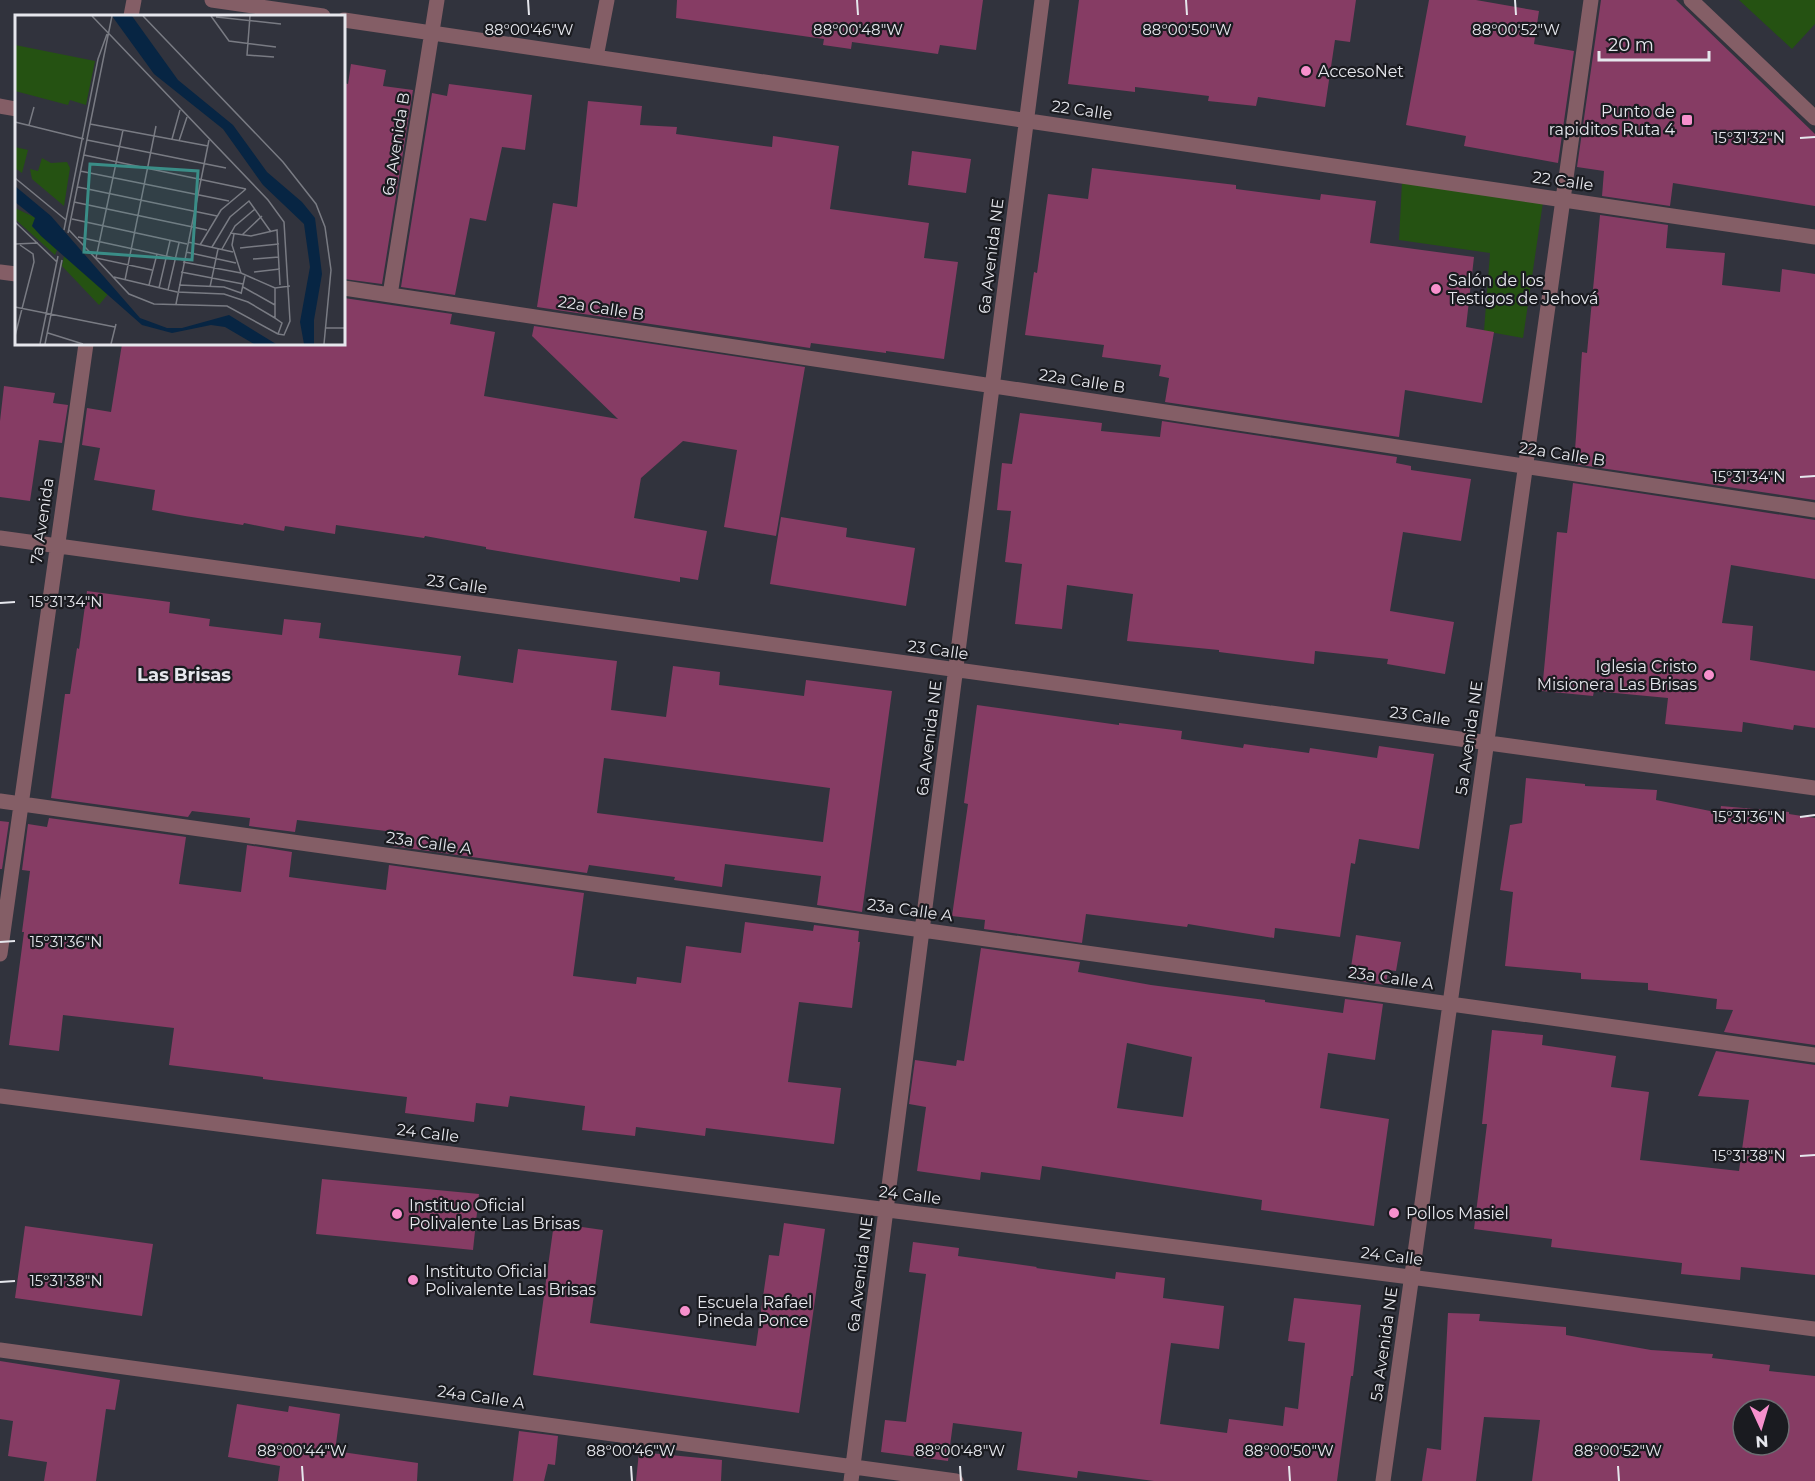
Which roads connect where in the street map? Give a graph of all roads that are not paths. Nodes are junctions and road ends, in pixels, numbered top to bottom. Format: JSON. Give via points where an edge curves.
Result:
{"nodes":[{"id":1,"x":134,"y":0,"type":"edge"},
{"id":2,"x":212,"y":0,"type":"edge"},
{"id":3,"x":437,"y":0,"type":"edge"},
{"id":4,"x":607,"y":0,"type":"edge"},
{"id":5,"x":1042,"y":0,"type":"edge"},
{"id":6,"x":1592,"y":0,"type":"edge"},
{"id":7,"x":1691,"y":0,"type":"edge"},
{"id":8,"x":275,"y":9,"type":"edge"},
{"id":9,"x":131,"y":15,"type":"edge"},
{"id":10,"x":316,"y":15,"type":"edge"},
{"id":11,"x":345,"y":20,"type":"edge"},
{"id":12,"x":432,"y":33,"type":"junction"},
{"id":13,"x":596,"y":57,"type":"junction"},
{"id":14,"x":0,"y":106,"type":"edge"},
{"id":15,"x":15,"y":109,"type":"edge"},
{"id":16,"x":1815,"y":118,"type":"edge"},
{"id":17,"x":1026,"y":120,"type":"junction"},
{"id":18,"x":1563,"y":200,"type":"junction"},
{"id":19,"x":1815,"y":237,"type":"edge"},
{"id":20,"x":0,"y":272,"type":"edge"},
{"id":21,"x":15,"y":274,"type":"edge"},
{"id":22,"x":345,"y":288,"type":"edge"},
{"id":23,"x":390,"y":295,"type":"junction"},
{"id":24,"x":86,"y":345,"type":"edge"},
{"id":25,"x":992,"y":386,"type":"junction"},
{"id":26,"x":1526,"y":466,"type":"junction"},
{"id":27,"x":1815,"y":510,"type":"edge"},
{"id":28,"x":0,"y":538,"type":"edge"},
{"id":29,"x":57,"y":547,"type":"junction"},
{"id":30,"x":956,"y":670,"type":"junction"},
{"id":31,"x":1487,"y":743,"type":"junction"},
{"id":32,"x":1815,"y":788,"type":"edge"},
{"id":33,"x":0,"y":801,"type":"edge"},
{"id":34,"x":21,"y":804,"type":"junction"},
{"id":35,"x":922,"y":930,"type":"junction"},
{"id":36,"x":0,"y":954,"type":"edge"},
{"id":37,"x":1450,"y":1004,"type":"junction"},
{"id":38,"x":1815,"y":1055,"type":"edge"},
{"id":39,"x":0,"y":1096,"type":"edge"},
{"id":40,"x":886,"y":1210,"type":"junction"},
{"id":41,"x":1411,"y":1277,"type":"junction"},
{"id":42,"x":1815,"y":1329,"type":"edge"},
{"id":43,"x":0,"y":1350,"type":"edge"},
{"id":44,"x":852,"y":1473,"type":"edge"},
{"id":45,"x":956,"y":1481,"type":"edge"},
{"id":46,"x":1383,"y":1481,"type":"edge"}],
"edges":[{"from":1,"to":9,"type":"street"},
{"from":2,"to":8,"type":"street"},
{"from":3,"to":12,"type":"street","name":"6a Avenida B"},
{"from":4,"to":13,"type":"street"},
{"from":5,"to":17,"type":"street","name":"6a Avenida NE"},
{"from":6,"to":18,"type":"street","name":"5a Avenida NE"},
{"from":7,"to":16,"type":"street"},
{"from":8,"to":10,"type":"street"},
{"from":11,"to":12,"type":"street","name":"22 Calle"},
{"from":12,"to":13,"type":"street","name":"22 Calle"},
{"from":12,"to":23,"type":"street","name":"6a Avenida B"},
{"from":13,"to":17,"type":"street","name":"22 Calle"},
{"from":14,"to":15,"type":"street"},
{"from":17,"to":18,"type":"street","name":"22 Calle"},
{"from":17,"to":25,"type":"street","name":"6a Avenida NE"},
{"from":18,"to":19,"type":"street","name":"22 Calle"},
{"from":18,"to":26,"type":"street","name":"5a Avenida NE"},
{"from":20,"to":21,"type":"street"},
{"from":22,"to":23,"type":"street","name":"22a Calle B"},
{"from":23,"to":25,"type":"street","name":"22a Calle B"},
{"from":24,"to":29,"type":"street","name":"7a Avenida"},
{"from":25,"to":26,"type":"street","name":"22a Calle B"},
{"from":25,"to":30,"type":"street","name":"6a Avenida NE"},
{"from":26,"to":27,"type":"street","name":"22a Calle B"},
{"from":26,"to":31,"type":"street","name":"5a Avenida NE"},
{"from":28,"to":29,"type":"street","name":"23 Calle"},
{"from":29,"to":30,"type":"street","name":"23 Calle"},
{"from":29,"to":34,"type":"street","name":"7a Avenida"},
{"from":30,"to":31,"type":"street","name":"23 Calle"},
{"from":30,"to":35,"type":"street","name":"6a Avenida NE"},
{"from":31,"to":32,"type":"street","name":"23 Calle"},
{"from":31,"to":37,"type":"street","name":"5a Avenida NE"},
{"from":33,"to":34,"type":"street","name":"23a Calle A"},
{"from":34,"to":35,"type":"street","name":"23a Calle A"},
{"from":34,"to":36,"type":"street","name":"7a Avenida"},
{"from":35,"to":37,"type":"street","name":"23a Calle A"},
{"from":35,"to":40,"type":"street","name":"6a Avenida NE"},
{"from":37,"to":38,"type":"street","name":"23a Calle A"},
{"from":37,"to":41,"type":"street","name":"5a Avenida NE"},
{"from":39,"to":40,"type":"street","name":"24 Calle"},
{"from":40,"to":41,"type":"street","name":"24 Calle"},
{"from":40,"to":44,"type":"street","name":"6a Avenida NE"},
{"from":41,"to":42,"type":"street","name":"24 Calle"},
{"from":41,"to":46,"type":"street","name":"5a Avenida NE"},
{"from":43,"to":44,"type":"street","name":"24a Calle A"},
{"from":44,"to":45,"type":"street","name":"24a Calle A"}]}
